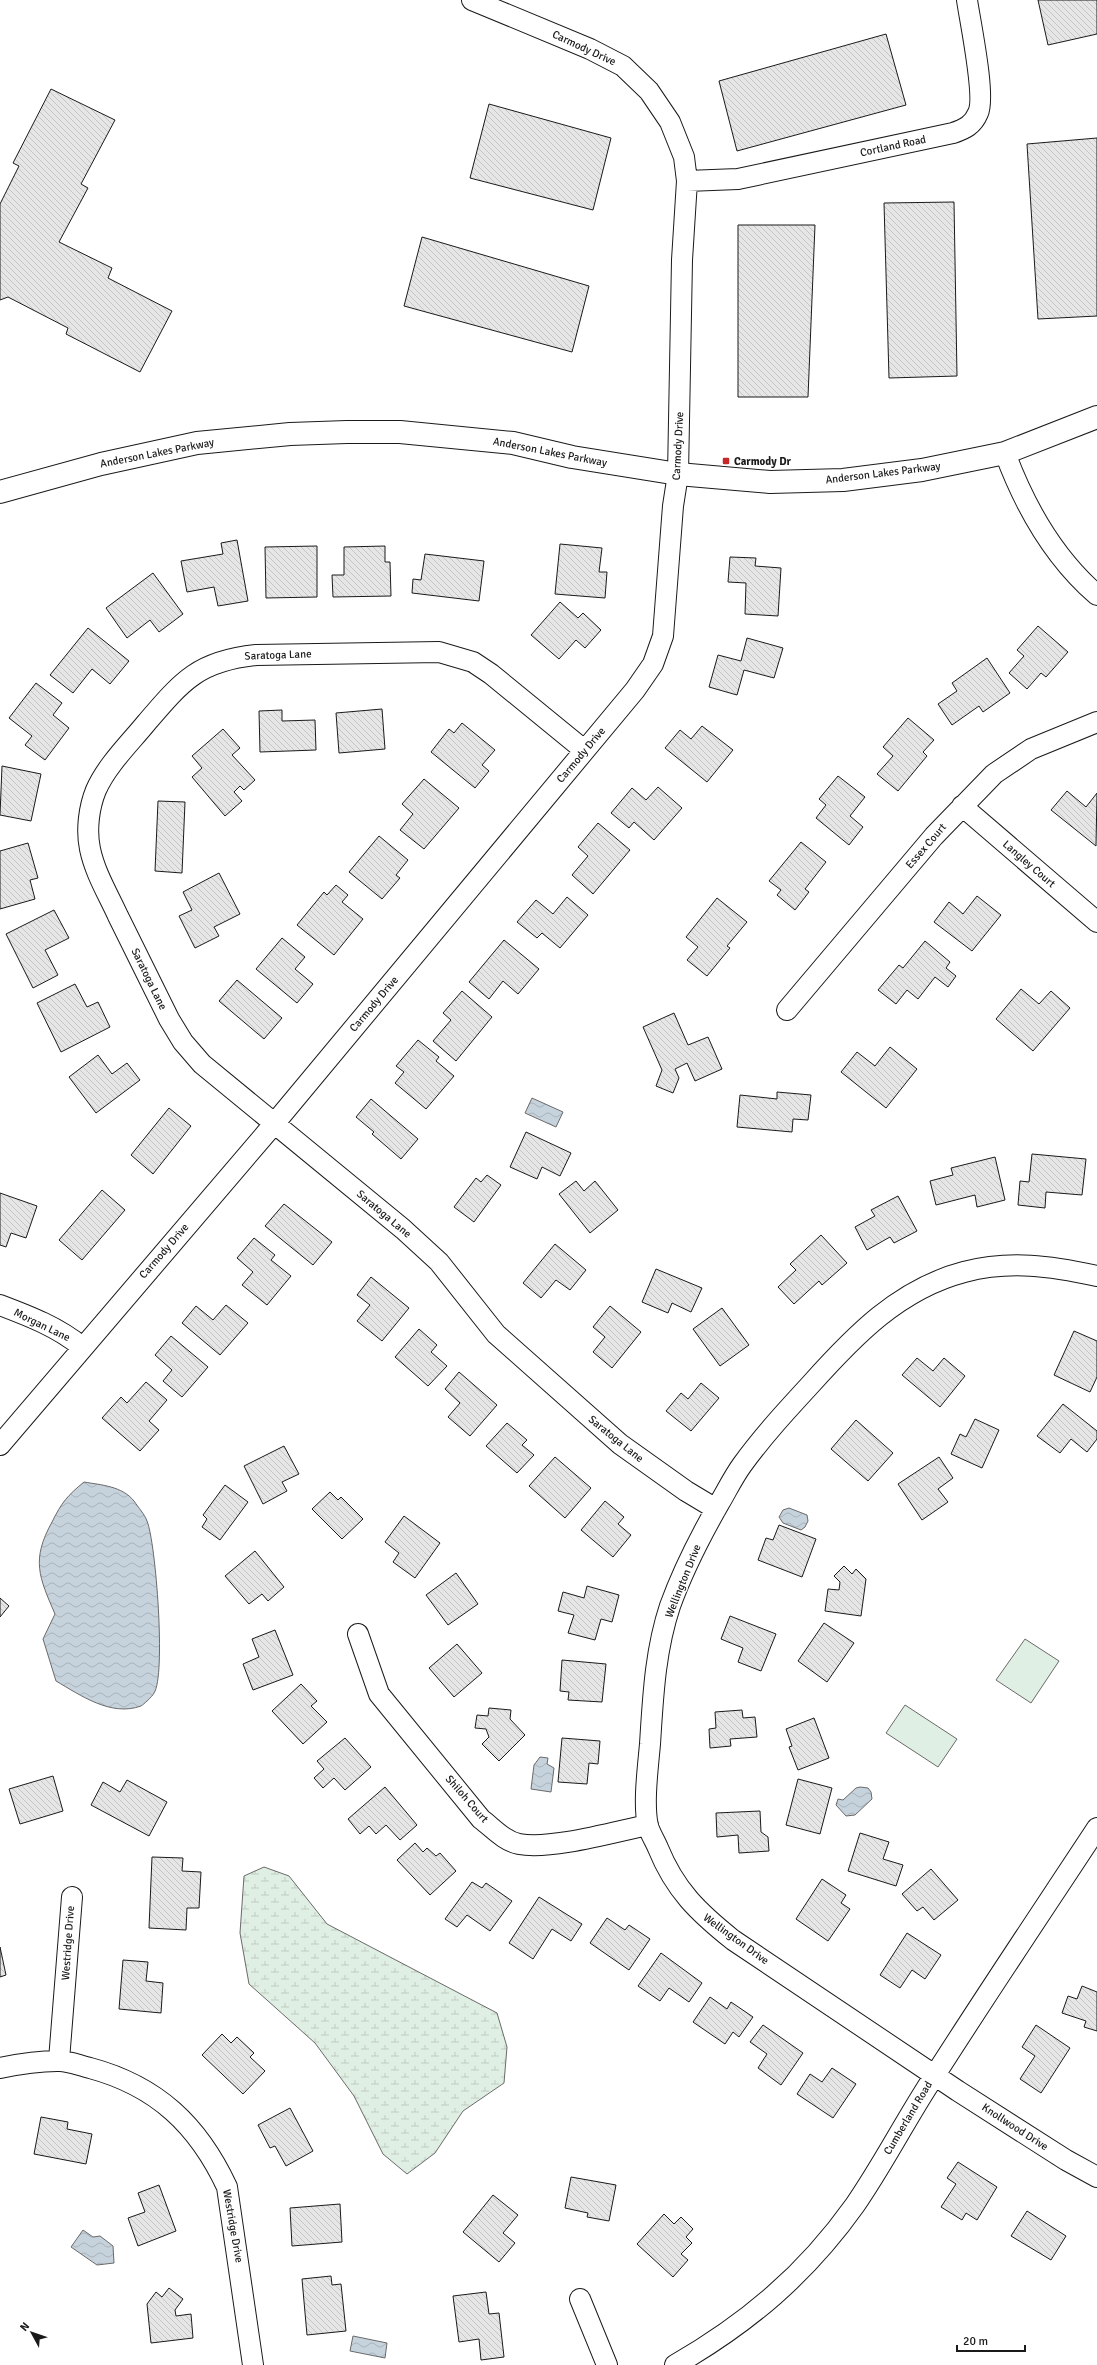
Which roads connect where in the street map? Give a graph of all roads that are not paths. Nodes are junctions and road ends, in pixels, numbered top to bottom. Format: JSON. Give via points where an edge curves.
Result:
{"nodes":[{"id":1,"x":967,"y":0,"type":"edge"},
{"id":2,"x":480,"y":2,"type":"edge"},
{"id":3,"x":687,"y":181,"type":"junction"},
{"id":4,"x":1097,"y":417,"type":"edge"},
{"id":5,"x":1005,"y":453,"type":"junction"},
{"id":6,"x":678,"y":474,"type":"junction"},
{"id":7,"x":0,"y":492,"type":"edge"},
{"id":8,"x":1097,"y":595,"type":"edge"},
{"id":9,"x":1097,"y":722,"type":"edge"},
{"id":10,"x":584,"y":750,"type":"junction"},
{"id":11,"x":962,"y":806,"type":"junction"},
{"id":12,"x":1097,"y":922,"type":"edge"},
{"id":13,"x":787,"y":1010,"type":"dead end"},
{"id":14,"x":274,"y":1124,"type":"junction"},
{"id":15,"x":1097,"y":1276,"type":"edge"},
{"id":16,"x":0,"y":1305,"type":"edge"},
{"id":17,"x":82,"y":1347,"type":"junction"},
{"id":18,"x":0,"y":1445,"type":"edge"},
{"id":19,"x":716,"y":1509,"type":"junction"},
{"id":20,"x":358,"y":1634,"type":"dead end"},
{"id":21,"x":648,"y":1825,"type":"junction"},
{"id":22,"x":1097,"y":1828,"type":"edge"},
{"id":23,"x":72,"y":1897,"type":"dead end"},
{"id":24,"x":59,"y":2060,"type":"junction"},
{"id":25,"x":0,"y":2068,"type":"edge"},
{"id":26,"x":935,"y":2075,"type":"junction"},
{"id":27,"x":1097,"y":2177,"type":"edge"},
{"id":28,"x":580,"y":2299,"type":"dead end"},
{"id":29,"x":253,"y":2365,"type":"edge"},
{"id":30,"x":607,"y":2365,"type":"edge"},
{"id":31,"x":675,"y":2365,"type":"edge"}],
"edges":[{"from":1,"to":3,"type":"street","name":"Cortland Road","via":[[981,95],[979,112],[968,127],[953,133],[738,179]]},
{"from":2,"to":3,"type":"street","name":"Carmody Drive","via":[[590,49],[623,66],[650,91],[670,122],[684,157]]},
{"from":3,"to":6,"type":"street","name":"Carmody Drive","via":[[682,260]]},
{"from":4,"to":5,"type":"street","name":"Anderson Lakes Parkway"},
{"from":5,"to":6,"type":"street","name":"Anderson Lakes Parkway","via":[[922,470],[843,480],[770,482]]},
{"from":5,"to":8,"type":"street","via":[[1017,487],[1038,525],[1060,557]]},
{"from":6,"to":7,"type":"street","name":"Anderson Lakes Parkway","via":[[572,457],[513,443],[400,432],[347,432],[290,434],[197,443],[101,464]]},
{"from":6,"to":10,"type":"street","name":"Carmody Drive","via":[[672,506],[663,636],[653,664],[641,682]]},
{"from":9,"to":11,"type":"street","name":"Essex Court","via":[[1031,749],[994,774]]},
{"from":10,"to":14,"type":"street","name":"Carmody Drive"},
{"from":10,"to":14,"type":"street","name":"Saratoga Lane","via":[[491,674],[473,662],[439,652],[234,657],[204,668],[172,692],[96,789],[89,820],[90,848],[98,875],[180,1037],[202,1064]]},
{"from":11,"to":12,"type":"street","name":"Langley Court"},
{"from":11,"to":13,"type":"street","name":"Essex Court"},
{"from":14,"to":17,"type":"street","name":"Carmody Drive"},
{"from":14,"to":19,"type":"street","name":"Saratoga Lane","via":[[438,1262],[496,1334],[535,1370],[620,1444]]},
{"from":15,"to":19,"type":"street","name":"Wellington Drive","via":[[1051,1266],[1006,1265],[960,1273],[924,1288],[886,1309],[852,1339],[774,1424],[741,1467]]},
{"from":16,"to":17,"type":"street","name":"Morgan Lane","via":[[68,1336]]},
{"from":17,"to":18,"type":"street","name":"Carmody Drive"},
{"from":19,"to":21,"type":"street","name":"Wellington Drive","via":[[686,1568],[670,1607],[661,1640],[655,1672],[647,1779]]},
{"from":20,"to":21,"type":"street","name":"Shiloh Court","via":[[380,1694],[481,1819],[499,1835],[518,1844],[541,1846]]},
{"from":21,"to":26,"type":"street","name":"Wellington Drive","via":[[678,1889],[702,1915],[733,1940]]},
{"from":22,"to":26,"type":"street","name":"Cumberland Road"},
{"from":23,"to":24,"type":"street","name":"Westridge Drive"},
{"from":24,"to":25,"type":"street","name":"Westridge Drive","via":[[20,2063]]},
{"from":24,"to":29,"type":"street","name":"Westridge Drive","via":[[111,2074],[144,2089],[176,2114],[196,2134],[214,2161],[227,2187],[233,2217]]},
{"from":26,"to":27,"type":"street","name":"Knollwood Drive","via":[[1066,2160]]},
{"from":26,"to":31,"type":"street","name":"Cumberland Road","via":[[855,2204],[818,2253],[776,2294],[728,2334]]},
{"from":28,"to":30,"type":"street"}]}
